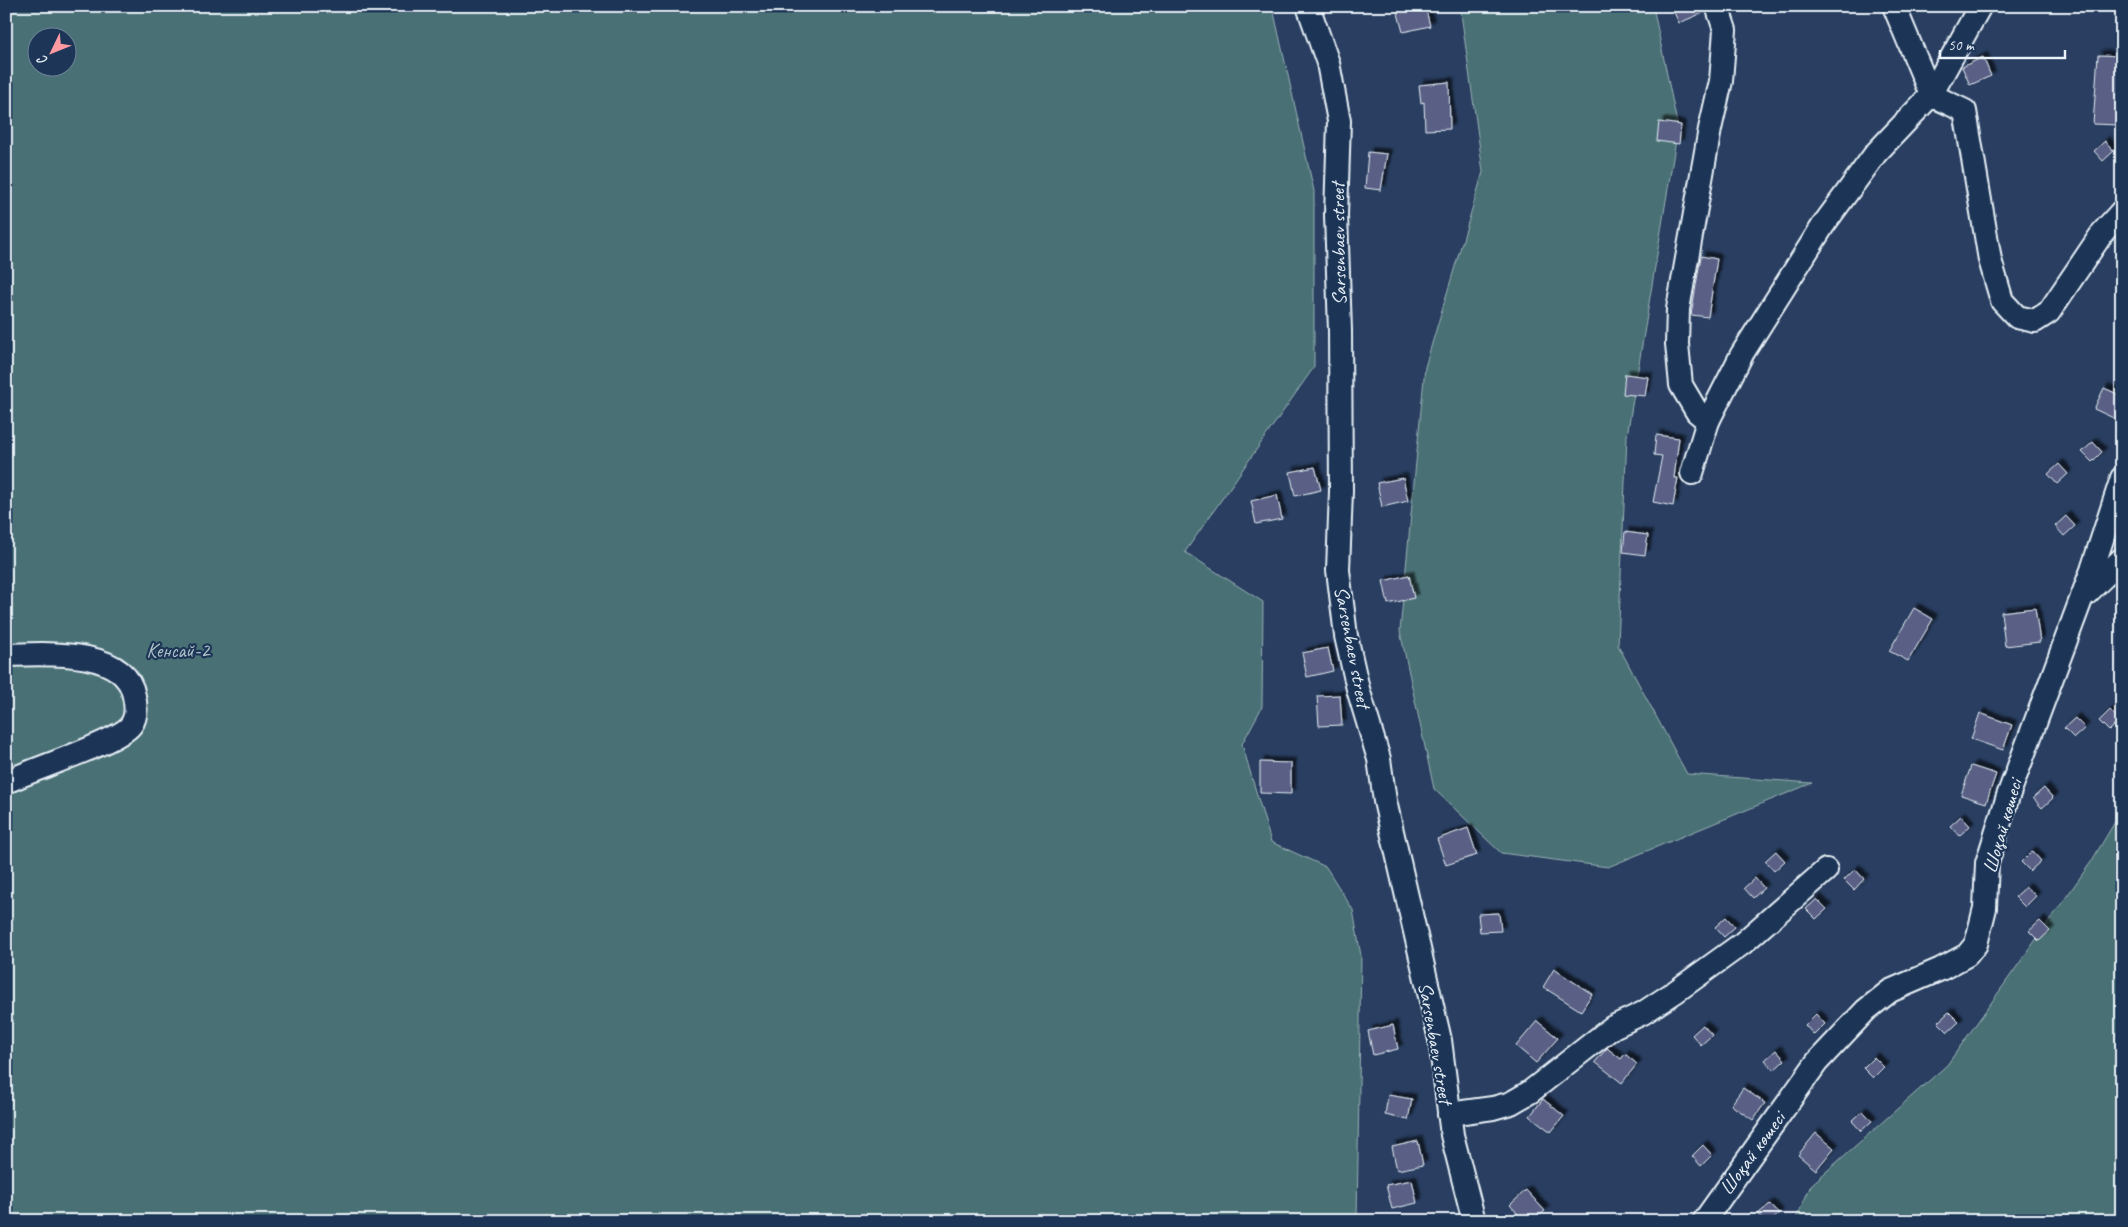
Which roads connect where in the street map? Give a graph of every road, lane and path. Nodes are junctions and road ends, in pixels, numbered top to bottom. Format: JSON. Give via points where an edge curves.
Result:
{"nodes":[{"id":1,"x":1308,"y":6,"type":"edge"},
{"id":2,"x":1717,"y":6,"type":"edge"},
{"id":3,"x":1894,"y":6,"type":"edge"},
{"id":4,"x":1980,"y":6,"type":"edge"},
{"id":5,"x":1931,"y":95,"type":"junction"},
{"id":6,"x":2122,"y":211,"type":"edge"},
{"id":7,"x":1708,"y":421,"type":"junction"},
{"id":8,"x":1692,"y":474,"type":"dead end"},
{"id":9,"x":2122,"y":478,"type":"edge"},
{"id":10,"x":2122,"y":560,"type":"edge"},
{"id":11,"x":2082,"y":598,"type":"junction"},
{"id":12,"x":6,"y":655,"type":"edge"},
{"id":13,"x":6,"y":782,"type":"edge"},
{"id":14,"x":1826,"y":870,"type":"dead end"},
{"id":15,"x":1449,"y":1114,"type":"junction"},
{"id":16,"x":1474,"y":1221,"type":"edge"},
{"id":17,"x":1704,"y":1221,"type":"edge"}],
"edges":[{"from":1,"to":15,"type":"street","name":"Sarsenbaev street","via":[[1328,63],[1339,121],[1336,214],[1341,491],[1338,570],[1346,636],[1378,759],[1440,1040]]},
{"from":2,"to":7,"type":"street","via":[[1725,30],[1721,81],[1678,309],[1677,344],[1681,385],[1697,412]]},
{"from":3,"to":5,"type":"street"},
{"from":4,"to":5,"type":"street"},
{"from":5,"to":6,"type":"street","via":[[1965,111],[1990,260],[2002,301],[2017,317],[2035,321],[2050,312],[2103,232]]},
{"from":5,"to":7,"type":"street","via":[[1876,153],[1824,224],[1742,354]]},
{"from":7,"to":8,"type":"street"},
{"from":9,"to":11,"type":"street","name":"Шоқай көшесі"},
{"from":10,"to":11,"type":"street"},
{"from":11,"to":17,"type":"street","name":"Шоқай көшесі","via":[[2008,796],[1987,863],[1985,908],[1976,944],[1967,955],[1890,991],[1866,1010],[1817,1062]]},
{"from":12,"to":13,"type":"street","via":[[86,656],[109,665],[124,676],[133,690],[136,708],[131,725],[109,740]]},
{"from":14,"to":15,"type":"street","via":[[1735,948],[1643,1013],[1613,1027],[1530,1092],[1511,1103],[1493,1108]]},
{"from":15,"to":16,"type":"street","name":"Sarsenbaev street"}]}
